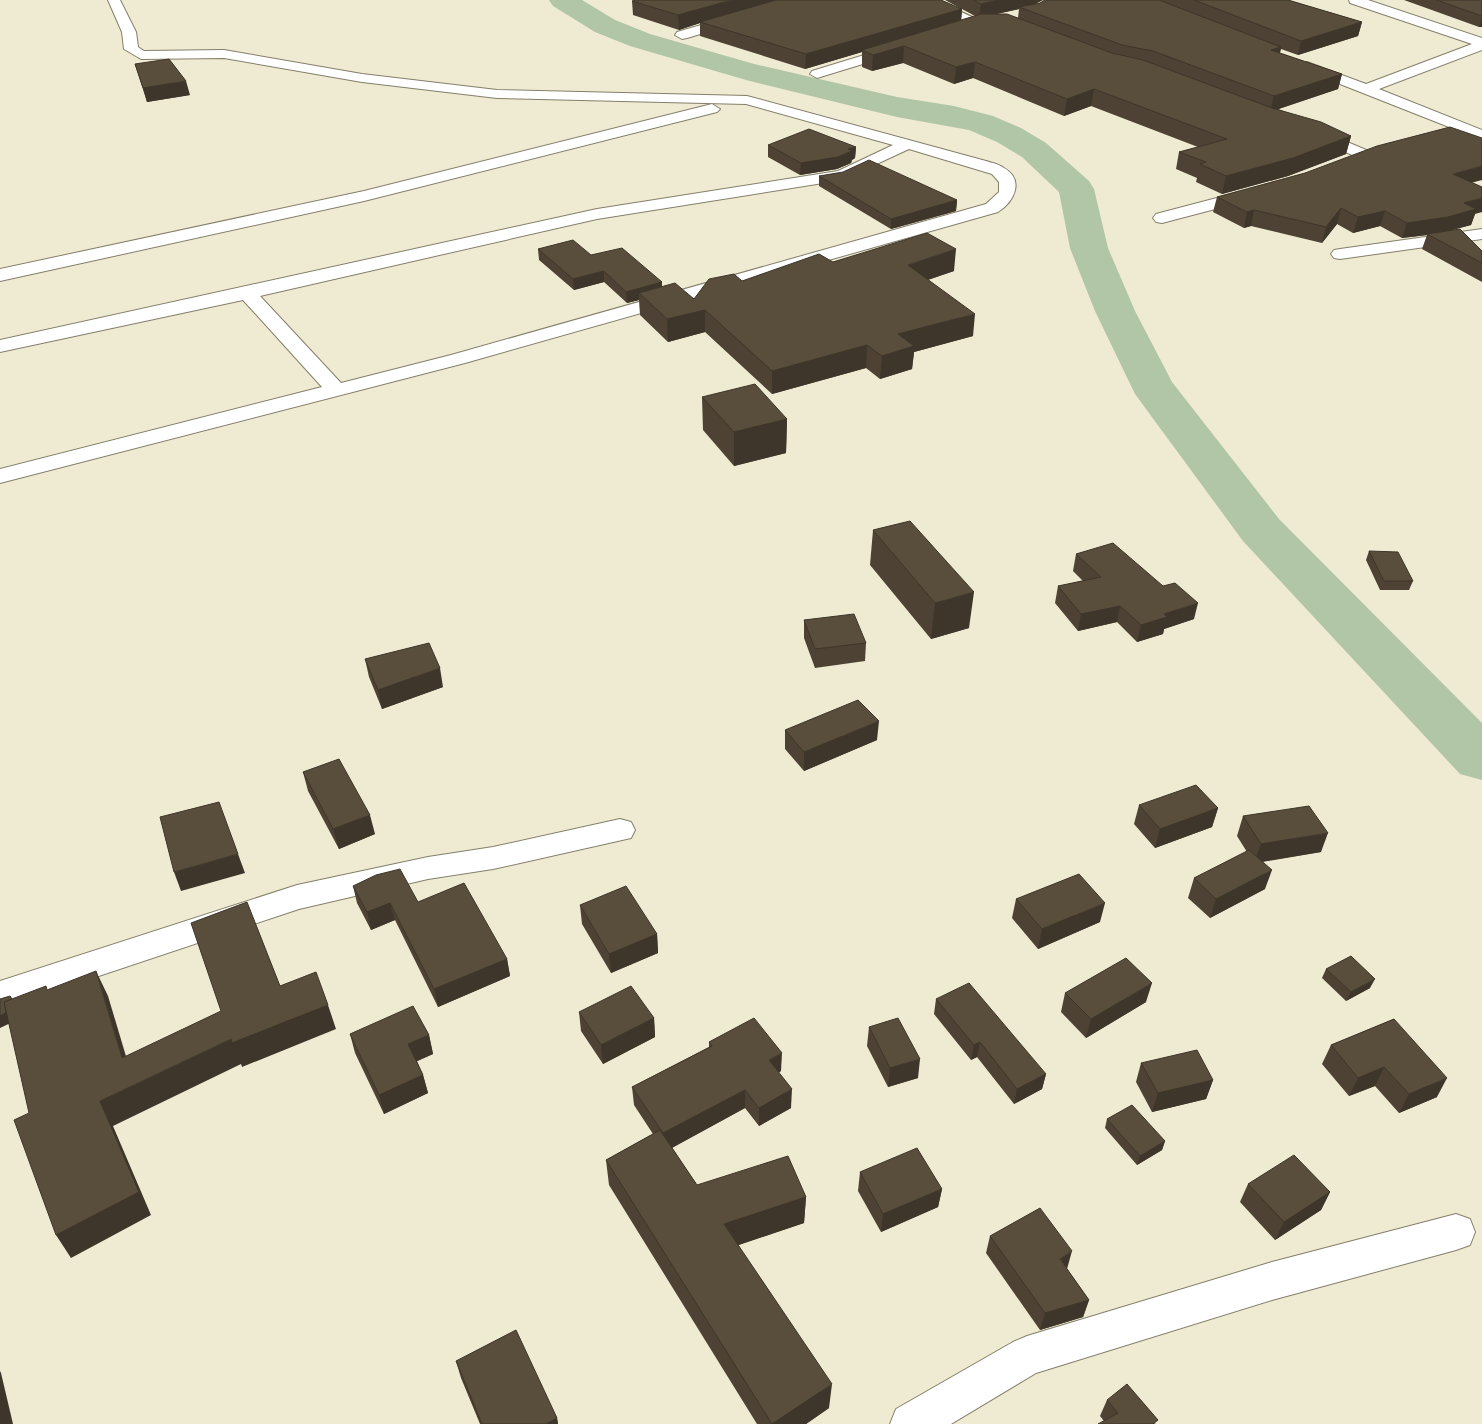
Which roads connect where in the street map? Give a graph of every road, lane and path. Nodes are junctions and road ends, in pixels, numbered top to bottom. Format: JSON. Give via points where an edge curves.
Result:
{"nodes":[{"id":1,"x":114,"y":0,"type":"edge"},
{"id":2,"x":801,"y":0,"type":"edge"},
{"id":3,"x":933,"y":0,"type":"edge"},
{"id":4,"x":1355,"y":0,"type":"edge"},
{"id":5,"x":1014,"y":21,"type":"edge"},
{"id":6,"x":978,"y":24,"type":"junction"},
{"id":7,"x":954,"y":32,"type":"edge"},
{"id":8,"x":682,"y":35,"type":"dead end"},
{"id":9,"x":1482,"y":44,"type":"edge"},
{"id":10,"x":908,"y":46,"type":"edge"},
{"id":11,"x":1294,"y":61,"type":"edge"},
{"id":12,"x":818,"y":74,"type":"dead end"},
{"id":13,"x":1368,"y":89,"type":"junction"},
{"id":14,"x":747,"y":100,"type":"junction"},
{"id":15,"x":1298,"y":128,"type":"edge"},
{"id":16,"x":1479,"y":131,"type":"edge"},
{"id":17,"x":1444,"y":135,"type":"edge"},
{"id":18,"x":909,"y":144,"type":"junction"},
{"id":19,"x":1343,"y":164,"type":"edge"},
{"id":20,"x":1267,"y":190,"type":"edge"},
{"id":21,"x":1162,"y":218,"type":"dead end"},
{"id":22,"x":1482,"y":234,"type":"edge"},
{"id":23,"x":1340,"y":254,"type":"dead end"},
{"id":24,"x":0,"y":274,"type":"edge"},
{"id":25,"x":247,"y":293,"type":"junction"},
{"id":26,"x":0,"y":346,"type":"edge"},
{"id":27,"x":336,"y":390,"type":"junction"},
{"id":28,"x":0,"y":476,"type":"edge"},
{"id":29,"x":620,"y":830,"type":"dead end"},
{"id":30,"x":0,"y":995,"type":"edge"},
{"id":31,"x":1456,"y":1232,"type":"dead end"},
{"id":32,"x":911,"y":1424,"type":"edge"}],
"edges":[{"from":1,"to":14,"type":"street","via":[[129,32],[131,49],[141,55],[224,54],[362,78],[497,94]]},
{"from":2,"to":8,"type":"street"},
{"from":3,"to":6,"type":"street"},
{"from":4,"to":9,"type":"street"},
{"from":5,"to":6,"type":"street"},
{"from":6,"to":7,"type":"street"},
{"from":9,"to":13,"type":"street"},
{"from":10,"to":12,"type":"street"},
{"from":11,"to":13,"type":"street"},
{"from":13,"to":16,"type":"street"},
{"from":14,"to":18,"type":"street"},
{"from":14,"to":24,"type":"street","via":[[364,196]]},
{"from":15,"to":19,"type":"street","via":[[1372,153]]},
{"from":16,"to":17,"type":"street"},
{"from":18,"to":25,"type":"street","via":[[842,175],[597,214]]},
{"from":18,"to":27,"type":"street","via":[[980,164],[1000,173],[1008,184],[1007,195],[1002,203],[992,208],[458,359]]},
{"from":20,"to":21,"type":"street"},
{"from":22,"to":23,"type":"street"},
{"from":25,"to":26,"type":"street"},
{"from":25,"to":27,"type":"street"},
{"from":27,"to":28,"type":"street"},
{"from":29,"to":30,"type":"street","via":[[297,897]]},
{"from":31,"to":32,"type":"street","via":[[1272,1281],[1027,1356]]}]}
